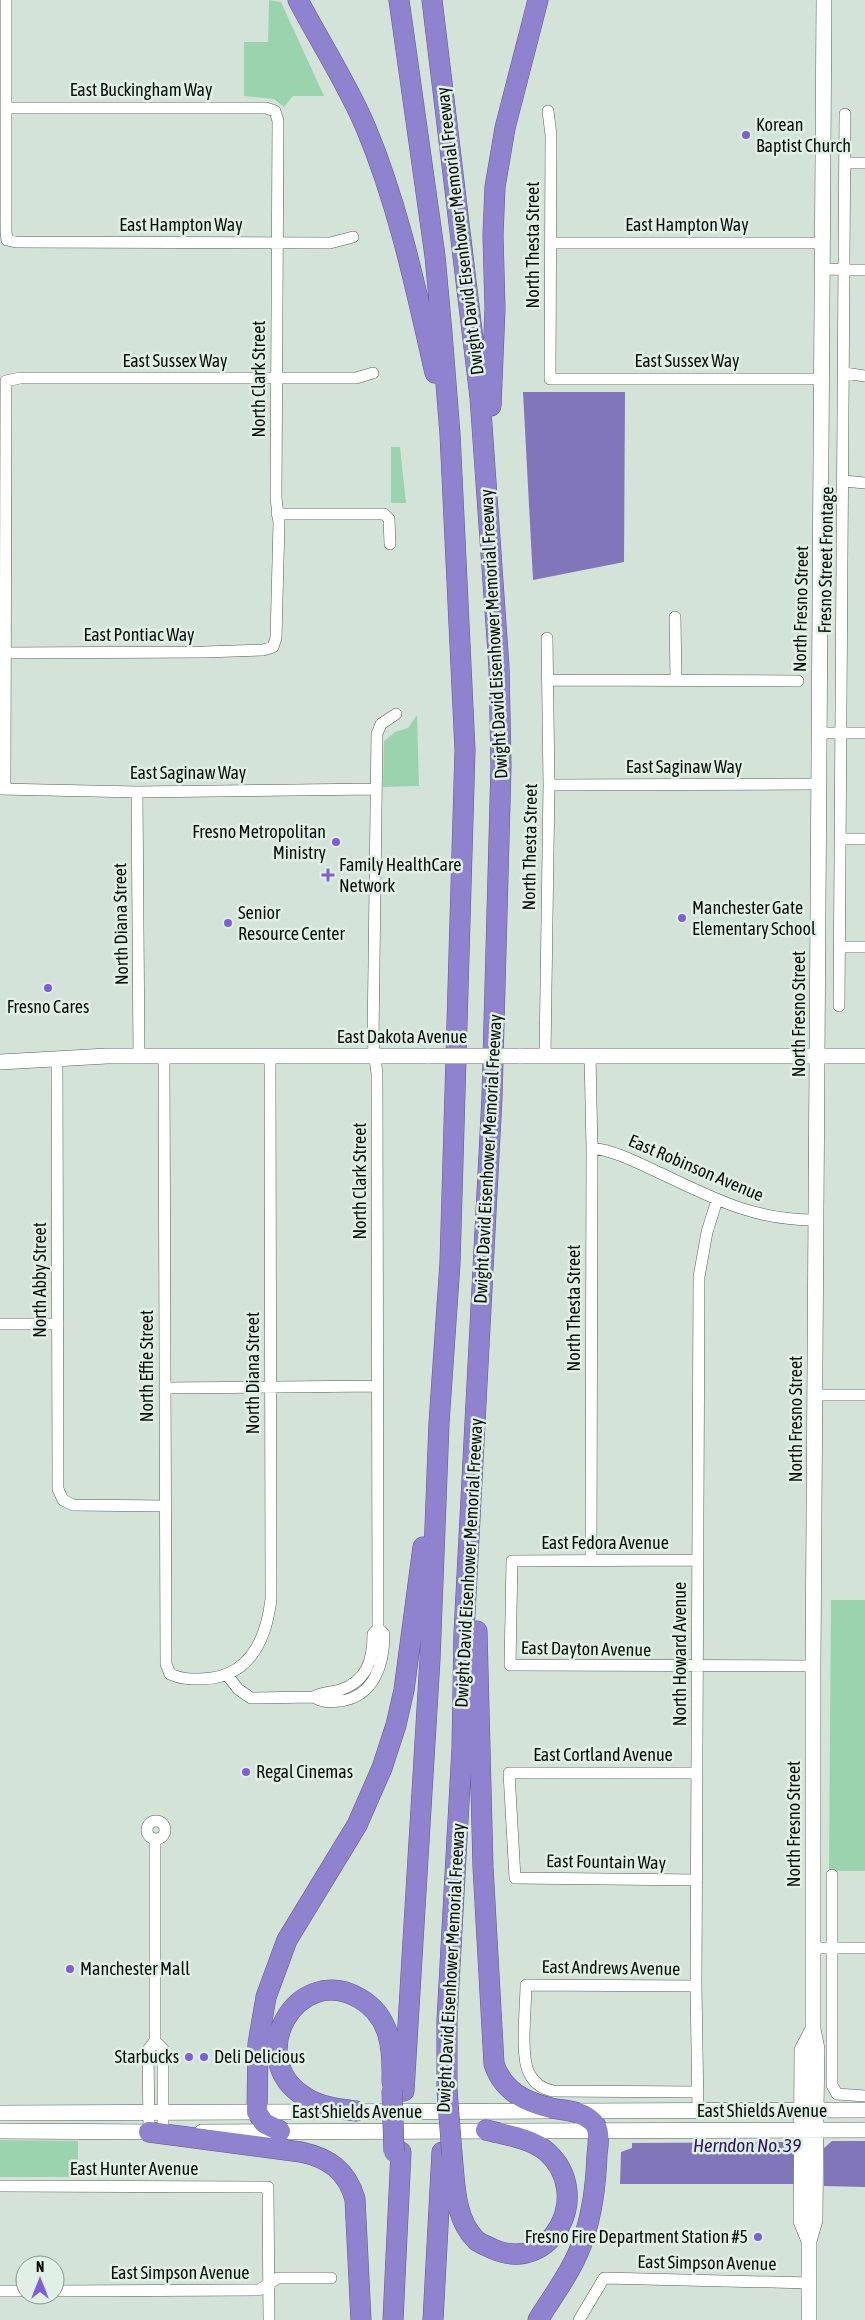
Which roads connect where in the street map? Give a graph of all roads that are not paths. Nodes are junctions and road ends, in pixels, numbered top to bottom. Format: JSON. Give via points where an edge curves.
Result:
{"nodes":[{"id":1,"x":6,"y":0,"type":"edge"},
{"id":2,"x":298,"y":0,"type":"edge"},
{"id":3,"x":399,"y":0,"type":"edge"},
{"id":4,"x":432,"y":0,"type":"edge"},
{"id":5,"x":538,"y":0,"type":"edge"},
{"id":6,"x":824,"y":0,"type":"edge"},
{"id":7,"x":6,"y":108,"type":"junction"},
{"id":8,"x":275,"y":111,"type":"joint"},
{"id":9,"x":548,"y":112,"type":"dead end"},
{"id":10,"x":845,"y":114,"type":"dead end"},
{"id":11,"x":845,"y":163,"type":"junction"},
{"id":12,"x":865,"y":163,"type":"edge"},
{"id":13,"x":353,"y":237,"type":"dead end"},
{"id":14,"x":278,"y":243,"type":"junction"},
{"id":15,"x":551,"y":243,"type":"junction"},
{"id":16,"x":822,"y":243,"type":"junction"},
{"id":17,"x":822,"y":269,"type":"junction"},
{"id":18,"x":846,"y":269,"type":"junction"},
{"id":19,"x":865,"y":270,"type":"edge"},
{"id":20,"x":373,"y":373,"type":"dead end"},
{"id":21,"x":845,"y":373,"type":"junction"},
{"id":22,"x":865,"y":376,"type":"edge"},
{"id":23,"x":277,"y":378,"type":"junction"},
{"id":24,"x":550,"y":379,"type":"joint"},
{"id":25,"x":823,"y":379,"type":"junction"},
{"id":26,"x":450,"y":434,"type":"junction"},
{"id":27,"x":844,"y":481,"type":"junction"},
{"id":28,"x":865,"y":483,"type":"edge"},
{"id":29,"x":488,"y":490,"type":"junction"},
{"id":30,"x":278,"y":514,"type":"junction"},
{"id":31,"x":3,"y":516,"type":"edge"},
{"id":32,"x":390,"y":544,"type":"dead end"},
{"id":33,"x":675,"y":617,"type":"dead end"},
{"id":34,"x":547,"y":638,"type":"dead end"},
{"id":35,"x":273,"y":648,"type":"joint"},
{"id":36,"x":5,"y":653,"type":"junction"},
{"id":37,"x":548,"y":680,"type":"junction"},
{"id":38,"x":676,"y":680,"type":"junction"},
{"id":39,"x":798,"y":681,"type":"dead end"},
{"id":40,"x":396,"y":714,"type":"dead end"},
{"id":41,"x":819,"y":733,"type":"junction"},
{"id":42,"x":841,"y":733,"type":"junction"},
{"id":43,"x":865,"y":733,"type":"edge"},
{"id":44,"x":818,"y":784,"type":"junction"},
{"id":45,"x":549,"y":785,"type":"junction"},
{"id":46,"x":2,"y":789,"type":"edge"},
{"id":47,"x":376,"y":790,"type":"junction"},
{"id":48,"x":138,"y":792,"type":"junction"},
{"id":49,"x":840,"y":839,"type":"junction"},
{"id":50,"x":865,"y":840,"type":"edge"},
{"id":51,"x":840,"y":947,"type":"junction"},
{"id":52,"x":865,"y":947,"type":"edge"},
{"id":53,"x":840,"y":1006,"type":"dead end"},
{"id":54,"x":375,"y":1055,"type":"junction"},
{"id":55,"x":270,"y":1056,"type":"junction"},
{"id":56,"x":545,"y":1056,"type":"junction"},
{"id":57,"x":590,"y":1056,"type":"junction"},
{"id":58,"x":818,"y":1056,"type":"junction"},
{"id":59,"x":865,"y":1056,"type":"edge"},
{"id":60,"x":139,"y":1057,"type":"junction"},
{"id":61,"x":164,"y":1057,"type":"junction"},
{"id":62,"x":58,"y":1058,"type":"junction"},
{"id":63,"x":0,"y":1062,"type":"edge"},
{"id":64,"x":592,"y":1148,"type":"junction"},
{"id":65,"x":717,"y":1200,"type":"junction"},
{"id":66,"x":816,"y":1220,"type":"junction"},
{"id":67,"x":0,"y":1324,"type":"edge"},
{"id":68,"x":58,"y":1324,"type":"junction"},
{"id":69,"x":377,"y":1386,"type":"junction"},
{"id":70,"x":271,"y":1387,"type":"junction"},
{"id":71,"x":165,"y":1388,"type":"junction"},
{"id":72,"x":815,"y":1395,"type":"junction"},
{"id":73,"x":865,"y":1395,"type":"edge"},
{"id":74,"x":439,"y":1424,"type":"junction"},
{"id":75,"x":475,"y":1429,"type":"junction"},
{"id":76,"x":165,"y":1506,"type":"junction"},
{"id":77,"x":591,"y":1560,"type":"junction"},
{"id":78,"x":697,"y":1560,"type":"junction"},
{"id":79,"x":510,"y":1665,"type":"joint"},
{"id":80,"x":812,"y":1666,"type":"junction"},
{"id":81,"x":698,"y":1667,"type":"junction"},
{"id":82,"x":228,"y":1676,"type":"junction"},
{"id":83,"x":697,"y":1773,"type":"junction"},
{"id":84,"x":154,"y":1839,"type":"dead end"},
{"id":85,"x":832,"y":1875,"type":"dead end"},
{"id":86,"x":516,"y":1878,"type":"joint"},
{"id":87,"x":697,"y":1880,"type":"junction"},
{"id":88,"x":813,"y":1948,"type":"junction"},
{"id":89,"x":832,"y":1948,"type":"junction"},
{"id":90,"x":865,"y":1948,"type":"edge"},
{"id":91,"x":696,"y":1986,"type":"junction"},
{"id":92,"x":398,"y":2090,"type":"junction"},
{"id":93,"x":552,"y":2092,"type":"joint"},
{"id":94,"x":698,"y":2092,"type":"junction"},
{"id":95,"x":865,"y":2096,"type":"edge"},
{"id":96,"x":698,"y":2110,"type":"junction"},
{"id":97,"x":809,"y":2110,"type":"junction"},
{"id":98,"x":865,"y":2110,"type":"edge"},
{"id":99,"x":356,"y":2111,"type":"junction"},
{"id":100,"x":575,"y":2111,"type":"junction"},
{"id":101,"x":0,"y":2112,"type":"edge"},
{"id":102,"x":257,"y":2112,"type":"junction"},
{"id":103,"x":156,"y":2122,"type":"junction"},
{"id":104,"x":280,"y":2130,"type":"junction"},
{"id":105,"x":486,"y":2130,"type":"junction"},
{"id":106,"x":809,"y":2130,"type":"junction"},
{"id":107,"x":865,"y":2130,"type":"edge"},
{"id":108,"x":0,"y":2131,"type":"edge"},
{"id":109,"x":598,"y":2131,"type":"junction"},
{"id":110,"x":447,"y":2153,"type":"junction"},
{"id":111,"x":0,"y":2186,"type":"edge"},
{"id":112,"x":331,"y":2278,"type":"dead end"},
{"id":113,"x":809,"y":2283,"type":"junction"},
{"id":114,"x":269,"y":2284,"type":"junction"},
{"id":115,"x":0,"y":2291,"type":"edge"},
{"id":116,"x":15,"y":2291,"type":"edge"},
{"id":117,"x":65,"y":2291,"type":"edge"},
{"id":118,"x":269,"y":2320,"type":"edge"},
{"id":119,"x":361,"y":2320,"type":"edge"},
{"id":120,"x":393,"y":2320,"type":"edge"},
{"id":121,"x":433,"y":2320,"type":"edge"},
{"id":122,"x":538,"y":2320,"type":"edge"},
{"id":123,"x":580,"y":2320,"type":"edge"},
{"id":124,"x":809,"y":2320,"type":"edge"}],
"edges":[{"from":1,"to":7,"type":"street"},
{"from":2,"to":26,"type":"highway","via":[[365,126],[386,180],[405,243]]},
{"from":3,"to":26,"type":"highway","name":"Dwight David Eisenhower Memorial Freeway","via":[[435,256]]},
{"from":4,"to":29,"type":"highway","name":"Dwight David Eisenhower Memorial Freeway","via":[[465,263]]},
{"from":5,"to":29,"type":"highway","via":[[505,128],[495,187],[495,309]]},
{"from":6,"to":16,"type":"main road","name":"North Fresno Street"},
{"from":7,"to":8,"type":"street","name":"East Buckingham Way","via":[[266,108]]},
{"from":7,"to":14,"type":"street","name":"East Hampton Way","via":[[8,240]]},
{"from":8,"to":14,"type":"street","name":"North Clark Street","via":[[278,121]]},
{"from":9,"to":15,"type":"street","name":"North Thesta Street"},
{"from":10,"to":11,"type":"street","name":"Fresno Street Frontage"},
{"from":11,"to":12,"type":"street"},
{"from":11,"to":18,"type":"street","name":"Fresno Street Frontage"},
{"from":13,"to":14,"type":"street","name":"East Hampton Way","via":[[330,243]]},
{"from":14,"to":23,"type":"street","name":"North Clark Street"},
{"from":15,"to":16,"type":"street","name":"East Hampton Way"},
{"from":15,"to":24,"type":"street","name":"North Thesta Street"},
{"from":16,"to":17,"type":"main road","name":"North Fresno Street"},
{"from":17,"to":18,"type":"street"},
{"from":17,"to":25,"type":"main road","name":"North Fresno Street"},
{"from":18,"to":19,"type":"street"},
{"from":18,"to":21,"type":"street","name":"Fresno Street Frontage"},
{"from":20,"to":23,"type":"street","name":"East Sussex Way","via":[[356,378]]},
{"from":21,"to":22,"type":"street"},
{"from":21,"to":27,"type":"street","name":"Fresno Street Frontage"},
{"from":23,"to":30,"type":"street","name":"North Clark Street"},
{"from":23,"to":31,"type":"street","name":"East Sussex Way","via":[[29,378],[6,381]]},
{"from":24,"to":25,"type":"street","name":"East Sussex Way"},
{"from":25,"to":41,"type":"main road","name":"North Fresno Street"},
{"from":26,"to":74,"type":"highway","name":"Dwight David Eisenhower Memorial Freeway","via":[[464,750],[450,1263]]},
{"from":27,"to":28,"type":"street"},
{"from":27,"to":42,"type":"street","name":"Fresno Street Frontage"},
{"from":29,"to":75,"type":"highway","name":"Dwight David Eisenhower Memorial Freeway","via":[[499,667],[501,766],[492,1096]]},
{"from":30,"to":32,"type":"street","via":[[384,514],[389,519]]},
{"from":30,"to":35,"type":"street","name":"North Clark Street","via":[[279,583]]},
{"from":31,"to":36,"type":"street"},
{"from":33,"to":38,"type":"street"},
{"from":34,"to":37,"type":"street","name":"North Thesta Street"},
{"from":35,"to":36,"type":"street","name":"East Pontiac Way","via":[[205,652]]},
{"from":36,"to":46,"type":"street"},
{"from":37,"to":38,"type":"street"},
{"from":37,"to":45,"type":"street","name":"North Thesta Street"},
{"from":38,"to":39,"type":"street"},
{"from":40,"to":47,"type":"street","name":"North Clark Street","via":[[381,724],[377,734]]},
{"from":41,"to":42,"type":"street"},
{"from":41,"to":44,"type":"main road","name":"North Fresno Street"},
{"from":42,"to":43,"type":"street"},
{"from":42,"to":49,"type":"street","name":"Fresno Street Frontage"},
{"from":44,"to":45,"type":"street","name":"East Saginaw Way"},
{"from":44,"to":58,"type":"main road","name":"North Fresno Street"},
{"from":45,"to":56,"type":"street","name":"North Thesta Street"},
{"from":46,"to":48,"type":"street","name":"East Saginaw Way"},
{"from":47,"to":48,"type":"street","name":"East Saginaw Way"},
{"from":47,"to":54,"type":"street","name":"North Clark Street"},
{"from":48,"to":60,"type":"street","name":"North Diana Street"},
{"from":49,"to":50,"type":"street"},
{"from":49,"to":51,"type":"street","name":"Fresno Street Frontage"},
{"from":51,"to":52,"type":"street"},
{"from":51,"to":53,"type":"street","name":"Fresno Street Frontage"},
{"from":54,"to":55,"type":"main road","name":"East Dakota Avenue"},
{"from":54,"to":56,"type":"main road","name":"East Dakota Avenue","bridge":true},
{"from":54,"to":69,"type":"street","name":"North Clark Street"},
{"from":55,"to":61,"type":"main road","name":"East Dakota Avenue"},
{"from":55,"to":70,"type":"street","name":"North Diana Street"},
{"from":56,"to":57,"type":"main road","name":"East Dakota Avenue"},
{"from":57,"to":58,"type":"main road","name":"East Dakota Avenue"},
{"from":57,"to":64,"type":"street","name":"North Thesta Street"},
{"from":58,"to":59,"type":"main road","name":"East Dakota Avenue"},
{"from":58,"to":66,"type":"main road","name":"North Fresno Street"},
{"from":60,"to":61,"type":"main road","name":"East Dakota Avenue"},
{"from":60,"to":62,"type":"main road","name":"East Dakota Avenue"},
{"from":61,"to":71,"type":"street","name":"North Effie Street"},
{"from":62,"to":63,"type":"main road","name":"East Dakota Avenue"},
{"from":62,"to":68,"type":"street","name":"North Abby Street"},
{"from":64,"to":65,"type":"street","name":"East Robinson Avenue","via":[[617,1154]]},
{"from":64,"to":77,"type":"street","name":"North Thesta Street"},
{"from":65,"to":66,"type":"street","name":"East Robinson Avenue","via":[[778,1219]]},
{"from":65,"to":78,"type":"street","name":"North Howard Avenue","via":[[699,1277]]},
{"from":66,"to":72,"type":"main road","name":"North Fresno Street"},
{"from":67,"to":68,"type":"street"},
{"from":68,"to":76,"type":"street","name":"North Abby Street","via":[[58,1489],[63,1500],[73,1506]]},
{"from":69,"to":70,"type":"street"},
{"from":69,"to":82,"type":"street","name":"North Clark Street","via":[[378,1628],[384,1634],[384,1648],[372,1671],[354,1684],[314,1697],[251,1698]]},
{"from":70,"to":71,"type":"street"},
{"from":70,"to":82,"type":"street","name":"North Diana Street","via":[[269,1616],[251,1656]]},
{"from":71,"to":76,"type":"street","name":"North Effie Street"},
{"from":72,"to":73,"type":"street"},
{"from":72,"to":80,"type":"main road","name":"North Fresno Street"},
{"from":74,"to":92,"type":"highway","name":"Dwight David Eisenhower Memorial Freeway","via":[[430,1659]]},
{"from":74,"to":102,"type":"highway","via":[[404,1690],[396,1725],[377,1781],[356,1825],[287,1940],[278,1963],[261,2020]]},
{"from":75,"to":100,"type":"highway","via":[[478,1733],[494,2064],[504,2084],[520,2098],[551,2108]]},
{"from":75,"to":110,"type":"highway","name":"Dwight David Eisenhower Memorial Freeway","bridge":true,"via":[[447,2020]]},
{"from":76,"to":82,"type":"street","name":"North Effie Street","via":[[166,1664],[170,1674],[181,1679]]},
{"from":77,"to":78,"type":"street","name":"East Fedora Avenue"},
{"from":77,"to":79,"type":"street","name":"East Fedora Avenue","via":[[512,1560]]},
{"from":78,"to":81,"type":"street","name":"North Howard Avenue"},
{"from":79,"to":81,"type":"street","name":"East Dayton Avenue"},
{"from":80,"to":81,"type":"street","name":"East Dayton Avenue"},
{"from":80,"to":88,"type":"main road","name":"North Fresno Street"},
{"from":81,"to":83,"type":"street","name":"North Howard Avenue"},
{"from":83,"to":86,"type":"street","name":"East Cortland Avenue","via":[[510,1773]]},
{"from":83,"to":87,"type":"street","name":"North Howard Avenue"},
{"from":84,"to":103,"type":"street","via":[[156,2041],[163,2049]]},
{"from":85,"to":89,"type":"street"},
{"from":86,"to":87,"type":"street","name":"East Fountain Way"},
{"from":87,"to":91,"type":"street","name":"North Howard Avenue"},
{"from":88,"to":89,"type":"street"},
{"from":88,"to":97,"type":"main road","name":"North Fresno Street","via":[[813,2029],[817,2049]]},
{"from":89,"to":90,"type":"street"},
{"from":89,"to":95,"type":"street","via":[[832,2085],[837,2094]]},
{"from":91,"to":93,"type":"street","name":"East Andrews Avenue","via":[[526,1985],[526,2066],[535,2082]]},
{"from":91,"to":94,"type":"street","name":"North Howard Avenue"},
{"from":92,"to":99,"type":"highway","via":[[385,2025],[374,2009],[356,1996],[342,1992],[322,1992],[302,2000],[287,2014],[281,2026],[276,2047],[280,2068],[304,2096],[324,2105]]},
{"from":92,"to":120,"type":"highway","bridge":true},
{"from":93,"to":94,"type":"street","name":"East Shields Avenue"},
{"from":94,"to":96,"type":"street","name":"North Howard Avenue"},
{"from":96,"to":97,"type":"main road","name":"East Shields Avenue"},
{"from":96,"to":100,"type":"main road","name":"East Shields Avenue"},
{"from":97,"to":98,"type":"main road","name":"East Shields Avenue"},
{"from":97,"to":106,"type":"main road","name":"North Fresno Street"},
{"from":99,"to":100,"type":"main road","name":"East Shields Avenue"},
{"from":99,"to":102,"type":"main road","name":"East Shields Avenue"},
{"from":100,"to":109,"type":"highway","via":[[593,2122]]},
{"from":101,"to":103,"type":"main road","name":"East Shields Avenue"},
{"from":102,"to":103,"type":"main road","name":"East Shields Avenue"},
{"from":102,"to":104,"type":"highway","via":[[264,2123]]},
{"from":103,"to":104,"type":"main road","name":"East Shields Avenue"},
{"from":103,"to":108,"type":"main road","name":"East Shields Avenue"},
{"from":103,"to":119,"type":"highway","via":[[256,2148],[301,2152],[324,2159],[340,2169],[355,2199]]},
{"from":104,"to":105,"type":"main road","name":"East Shields Avenue"},
{"from":105,"to":109,"type":"main road","name":"East Shields Avenue"},
{"from":105,"to":110,"type":"highway","via":[[532,2143],[547,2152],[564,2176],[568,2191],[560,2227],[548,2242],[538,2248],[521,2253],[501,2252],[477,2242],[465,2226]]},
{"from":106,"to":107,"type":"main road","name":"East Shields Avenue"},
{"from":106,"to":109,"type":"main road","name":"East Shields Avenue"},
{"from":106,"to":113,"type":"main road","name":"North Fresno Street","via":[[808,2177],[815,2220],[809,2241]]},
{"from":109,"to":122,"type":"highway","via":[[596,2180],[584,2238]]},
{"from":110,"to":121,"type":"highway","name":"Dwight David Eisenhower Memorial Freeway"},
{"from":111,"to":114,"type":"street","name":"East Hunter Avenue","via":[[268,2187]]},
{"from":112,"to":114,"type":"street","name":"East Simpson Avenue","via":[[278,2278]]},
{"from":113,"to":123,"type":"street","name":"East Simpson Avenue","via":[[604,2278]]},
{"from":113,"to":124,"type":"main road","name":"North Fresno Street"},
{"from":114,"to":117,"type":"street","name":"East Simpson Avenue","via":[[259,2290]]},
{"from":114,"to":118,"type":"street"},
{"from":115,"to":116,"type":"street"}]}
